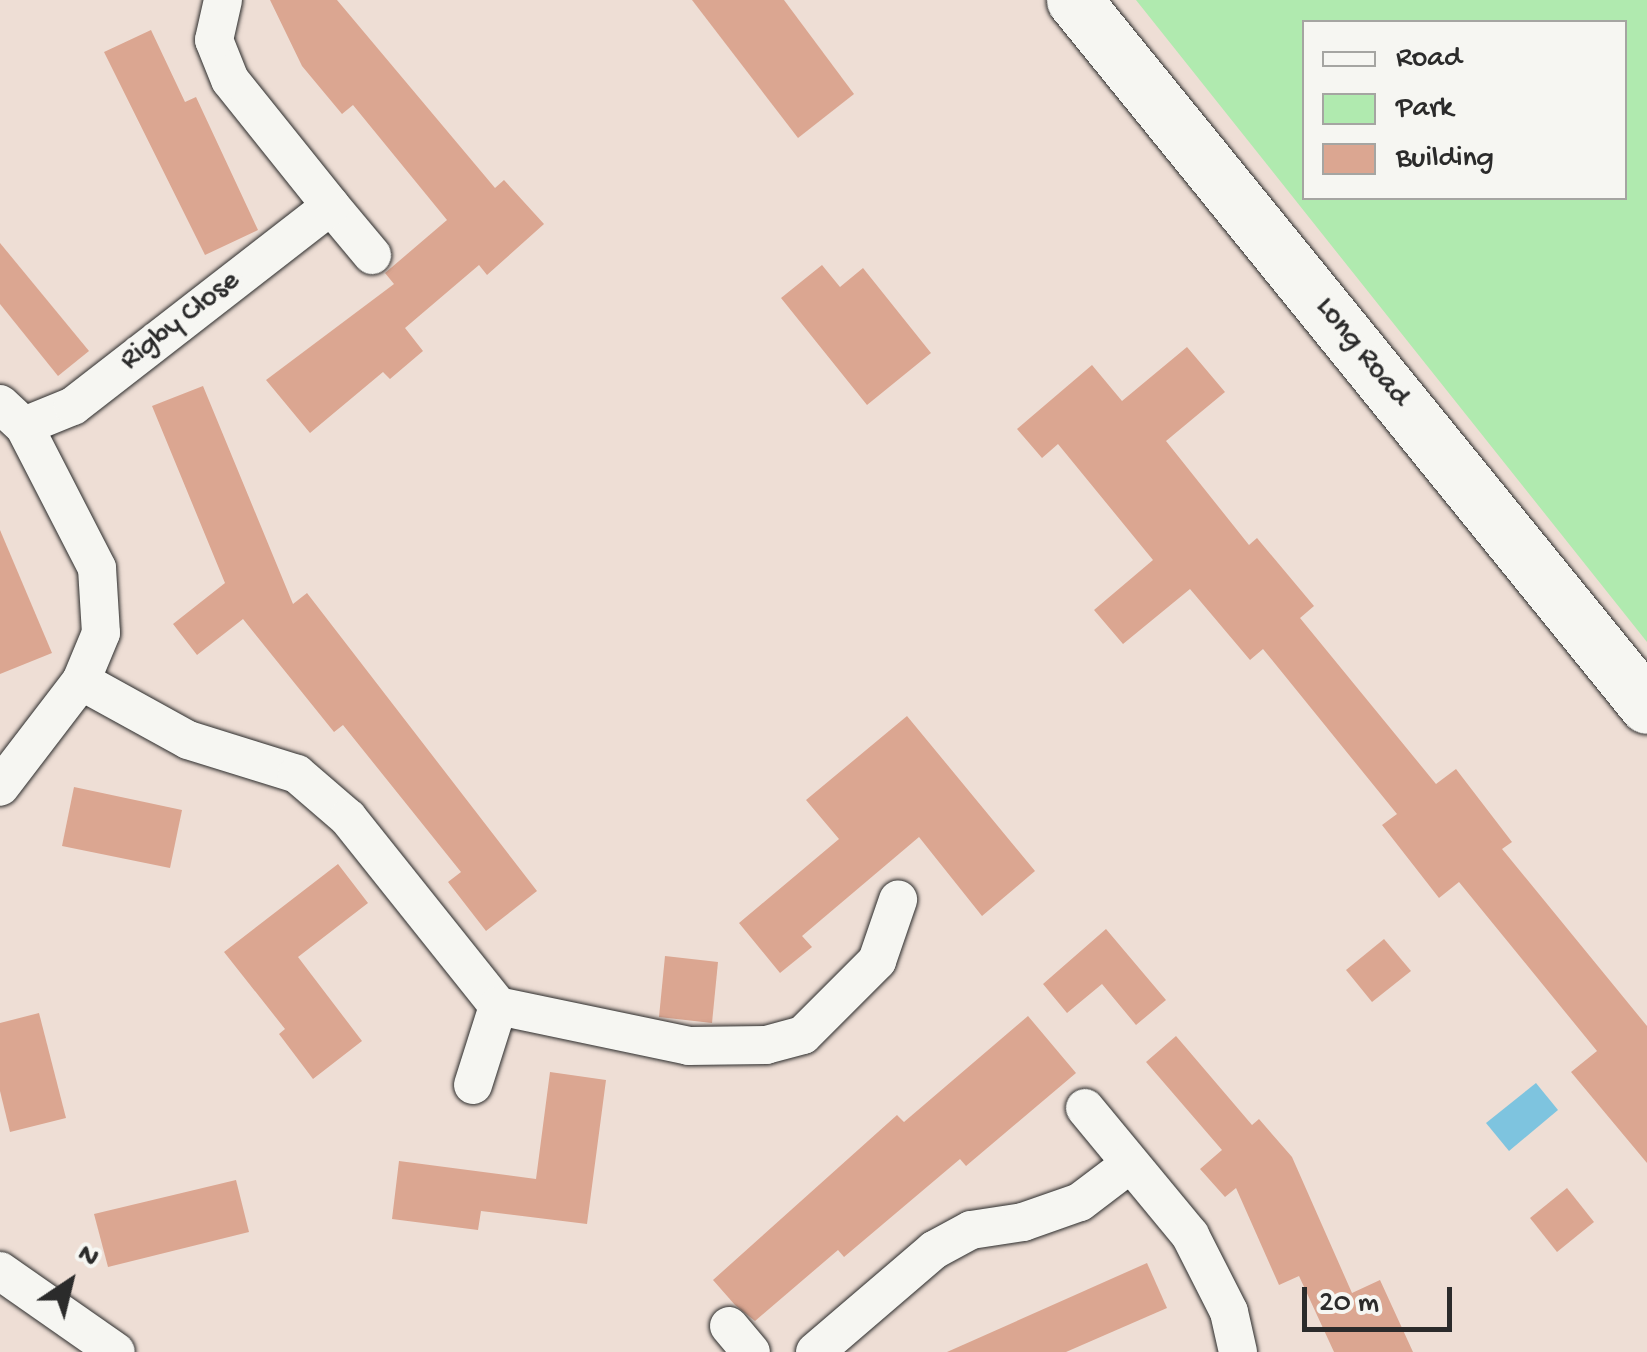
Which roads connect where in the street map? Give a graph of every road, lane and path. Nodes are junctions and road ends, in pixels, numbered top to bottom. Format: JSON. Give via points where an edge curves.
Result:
{"nodes":[{"id":1,"x":223,"y":0,"type":"edge"},
{"id":2,"x":1074,"y":0,"type":"edge"},
{"id":3,"x":331,"y":206,"type":"junction"},
{"id":4,"x":372,"y":255,"type":"dead end"},
{"id":5,"x":12,"y":415,"type":"edge"},
{"id":6,"x":81,"y":682,"type":"junction"},
{"id":7,"x":1647,"y":706,"type":"edge"},
{"id":8,"x":0,"y":787,"type":"edge"},
{"id":9,"x":898,"y":900,"type":"dead end"},
{"id":10,"x":498,"y":1006,"type":"junction"},
{"id":11,"x":473,"y":1086,"type":"dead end"},
{"id":12,"x":1085,"y":1108,"type":"dead end"},
{"id":13,"x":1129,"y":1165,"type":"junction"},
{"id":14,"x":0,"y":1271,"type":"edge"},
{"id":15,"x":116,"y":1352,"type":"edge"},
{"id":16,"x":815,"y":1352,"type":"edge"},
{"id":17,"x":1238,"y":1352,"type":"edge"}],
"edges":[{"from":1,"to":3,"type":"street","via":[[214,40],[230,80]]},
{"from":2,"to":7,"type":"street","name":"Long Road"},
{"from":3,"to":4,"type":"street"},
{"from":3,"to":5,"type":"street","name":"Rigby Close","via":[[72,406]]},
{"from":5,"to":6,"type":"street","via":[[98,568],[101,633]]},
{"from":6,"to":8,"type":"street"},
{"from":6,"to":10,"type":"street","via":[[188,740],[296,774],[348,818]]},
{"from":9,"to":10,"type":"street","via":[[877,961],[803,1035],[766,1046],[670,1043]]},
{"from":10,"to":11,"type":"street"},
{"from":12,"to":13,"type":"street"},
{"from":13,"to":16,"type":"street","via":[[1080,1202],[1023,1222],[971,1230],[934,1250]]},
{"from":13,"to":17,"type":"street","via":[[1190,1235],[1229,1312]]},
{"from":14,"to":15,"type":"street"}]}
